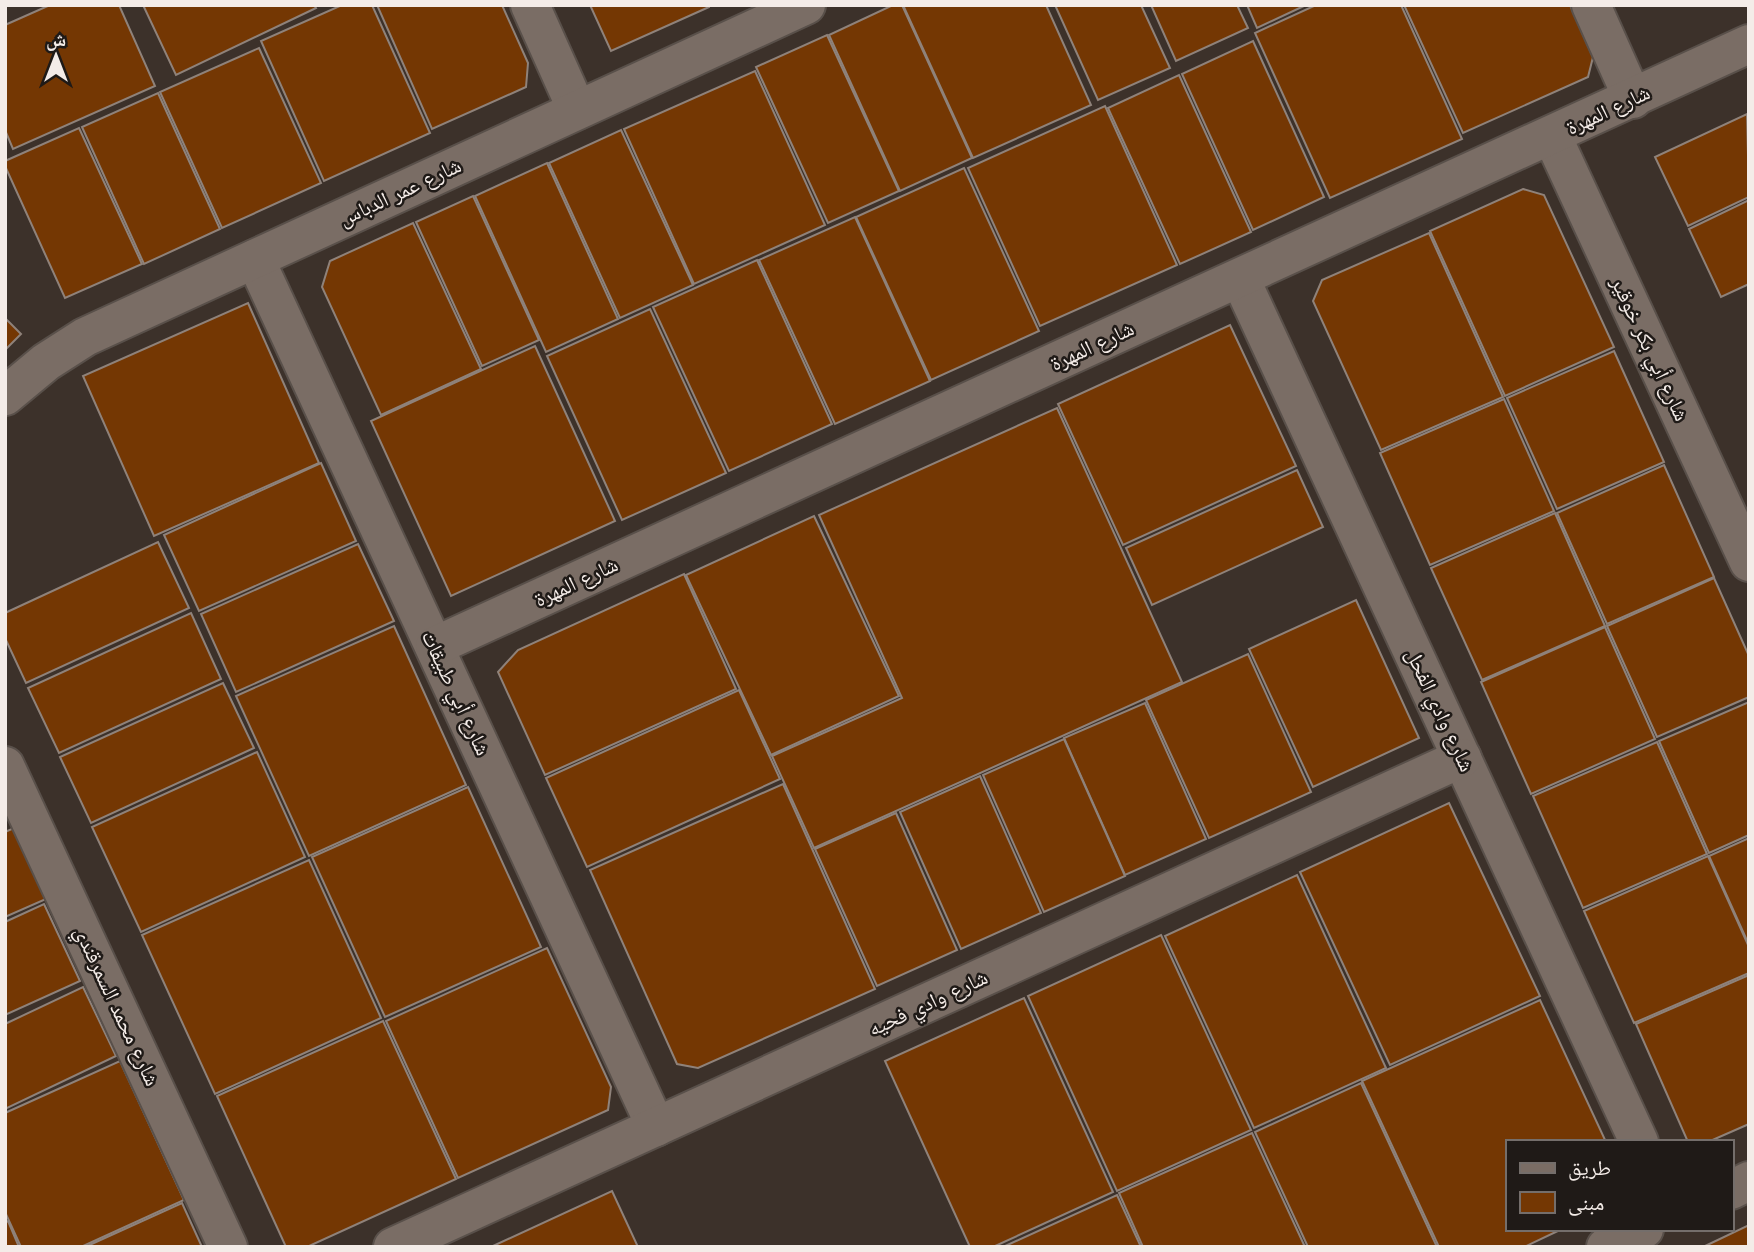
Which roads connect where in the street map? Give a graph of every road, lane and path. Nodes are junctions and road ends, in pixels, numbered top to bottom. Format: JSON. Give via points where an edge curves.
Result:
{"nodes":[{"id":1,"x":530,"y":5,"type":"edge"},
{"id":2,"x":806,"y":5,"type":"edge"},
{"id":3,"x":1591,"y":5,"type":"edge"},
{"id":4,"x":1749,"y":44,"type":"edge"},
{"id":5,"x":1633,"y":99,"type":"junction"},
{"id":6,"x":578,"y":110,"type":"junction"},
{"id":7,"x":1552,"y":136,"type":"junction"},
{"id":8,"x":255,"y":258,"type":"junction"},
{"id":9,"x":1240,"y":278,"type":"junction"},
{"id":10,"x":5,"y":396,"type":"edge"},
{"id":11,"x":1749,"y":562,"type":"edge"},
{"id":12,"x":435,"y":646,"type":"junction"},
{"id":13,"x":1462,"y":758,"type":"junction"},
{"id":14,"x":5,"y":766,"type":"edge"},
{"id":15,"x":656,"y":1127,"type":"junction"},
{"id":16,"x":1638,"y":1140,"type":"edge"},
{"id":17,"x":1749,"y":1181,"type":"edge"},
{"id":18,"x":1733,"y":1188,"type":"edge"},
{"id":19,"x":1640,"y":1231,"type":"edge"},
{"id":20,"x":228,"y":1247,"type":"edge"},
{"id":21,"x":393,"y":1247,"type":"edge"},
{"id":22,"x":1606,"y":1247,"type":"edge"}],
"edges":[{"from":1,"to":6,"type":"street"},
{"from":2,"to":6,"type":"street","name":"شارع عمر الدباس"},
{"from":3,"to":5,"type":"street"},
{"from":4,"to":5,"type":"street","name":"شارع المهرة"},
{"from":5,"to":7,"type":"street","name":"شارع المهرة"},
{"from":6,"to":8,"type":"street","name":"شارع عمر الدباس"},
{"from":7,"to":9,"type":"street","name":"شارع المهرة"},
{"from":7,"to":11,"type":"street","name":"شارع أبي بكر خوقير"},
{"from":8,"to":10,"type":"street","name":"شارع عمر الدباس","via":[[85,337]]},
{"from":8,"to":12,"type":"street","name":"شارع أبي طبيقات"},
{"from":9,"to":12,"type":"street","name":"شارع المهرة"},
{"from":9,"to":13,"type":"street","name":"شارع وادي الفحل"},
{"from":12,"to":15,"type":"street","name":"شارع أبي طبيقات"},
{"from":13,"to":15,"type":"street","name":"شارع وادي فحيه"},
{"from":13,"to":16,"type":"street","name":"شارع وادي الفحل"},
{"from":14,"to":20,"type":"street","name":"شارع محمد السمرقندي"},
{"from":15,"to":21,"type":"street","name":"شارع وادي فحيه"},
{"from":17,"to":18,"type":"street"},
{"from":19,"to":22,"type":"street"}]}
